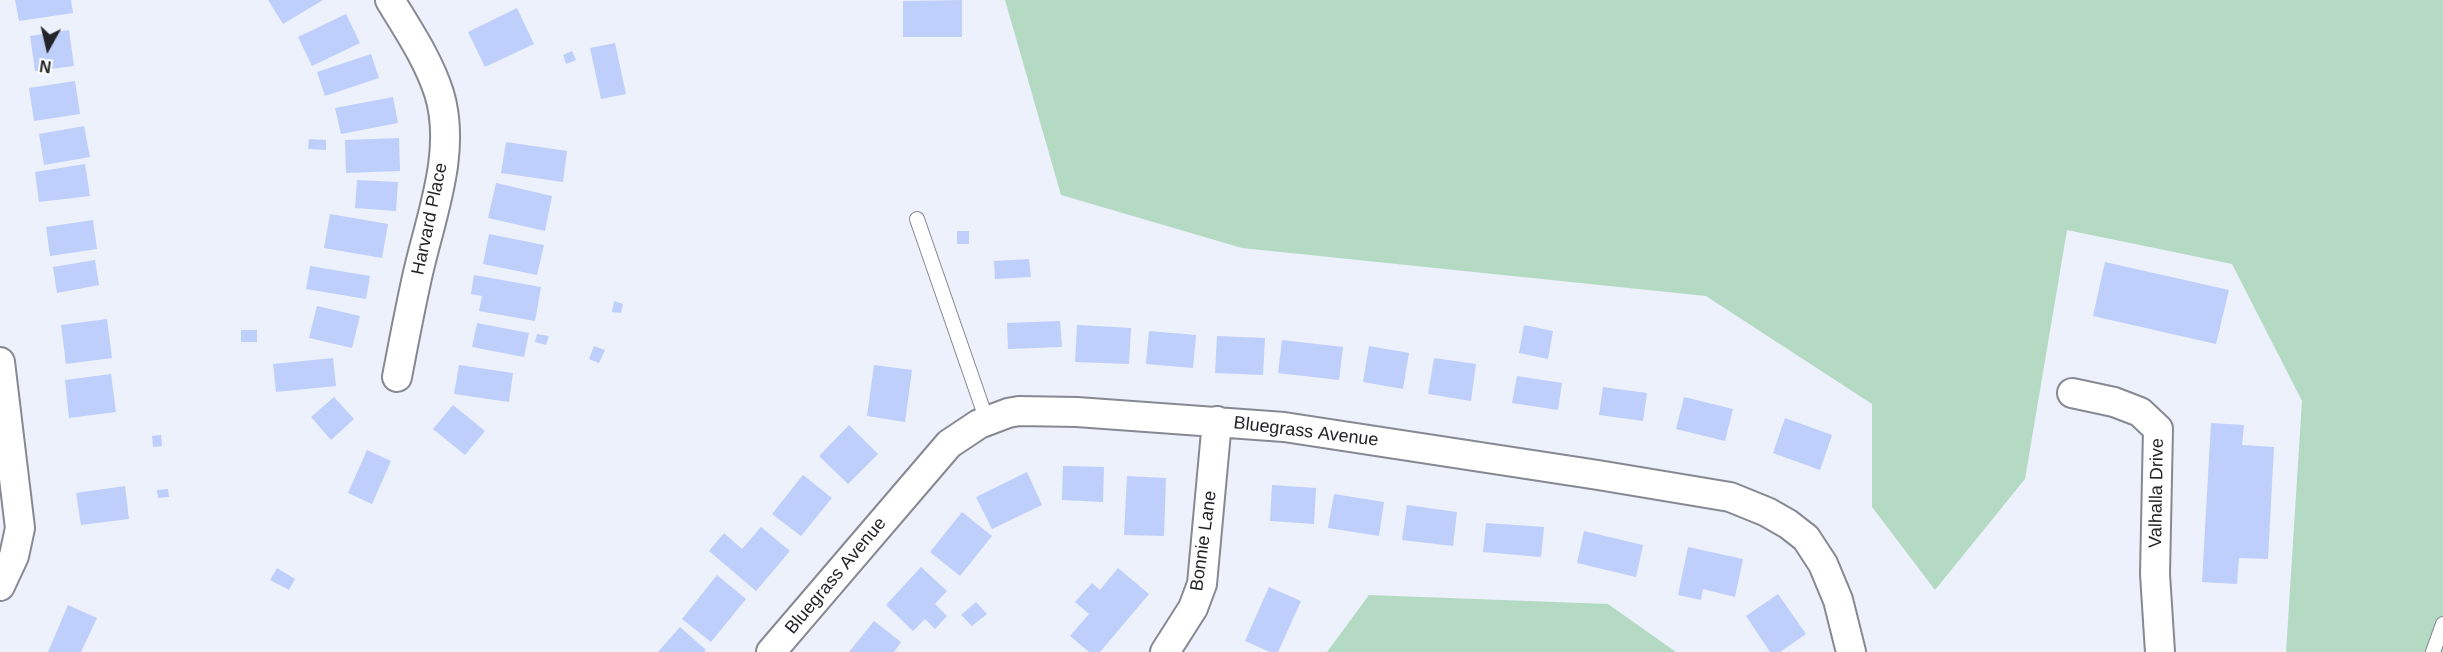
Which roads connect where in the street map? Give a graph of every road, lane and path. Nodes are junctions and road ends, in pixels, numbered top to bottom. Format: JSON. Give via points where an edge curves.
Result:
{"nodes":[{"id":1,"x":390,"y":0,"type":"edge"},
{"id":2,"x":917,"y":219,"type":"dead end"},
{"id":3,"x":0,"y":362,"type":"edge"},
{"id":4,"x":397,"y":377,"type":"dead end"},
{"id":5,"x":2072,"y":393,"type":"dead end"},
{"id":6,"x":987,"y":421,"type":"junction"},
{"id":7,"x":1217,"y":422,"type":"junction"},
{"id":8,"x":0,"y":586,"type":"edge"},
{"id":9,"x":2443,"y":624,"type":"edge"},
{"id":10,"x":771,"y":652,"type":"edge"},
{"id":11,"x":1165,"y":652,"type":"edge"},
{"id":12,"x":1851,"y":652,"type":"edge"},
{"id":13,"x":2160,"y":652,"type":"edge"},
{"id":14,"x":2433,"y":652,"type":"edge"}],
"edges":[{"from":1,"to":4,"type":"street","name":"Harvard Place","via":[[428,66],[445,126],[441,177]]},
{"from":2,"to":6,"type":"lane"},
{"from":3,"to":8,"type":"street","via":[[20,528],[14,556]]},
{"from":5,"to":13,"type":"street","name":"Valhalla Drive","via":[[2140,412],[2158,429],[2155,574]]},
{"from":6,"to":7,"type":"street","name":"Bluegrass Avenue","via":[[1019,411]]},
{"from":6,"to":10,"type":"street","name":"Bluegrass Avenue","via":[[949,444]]},
{"from":7,"to":11,"type":"street","name":"Bonnie Lane","via":[[1202,584],[1180,632]]},
{"from":7,"to":12,"type":"street","name":"Bluegrass Avenue","via":[[1284,427],[1485,457],[1744,501],[1788,524],[1815,550],[1838,600]]},
{"from":9,"to":14,"type":"lane"}]}
